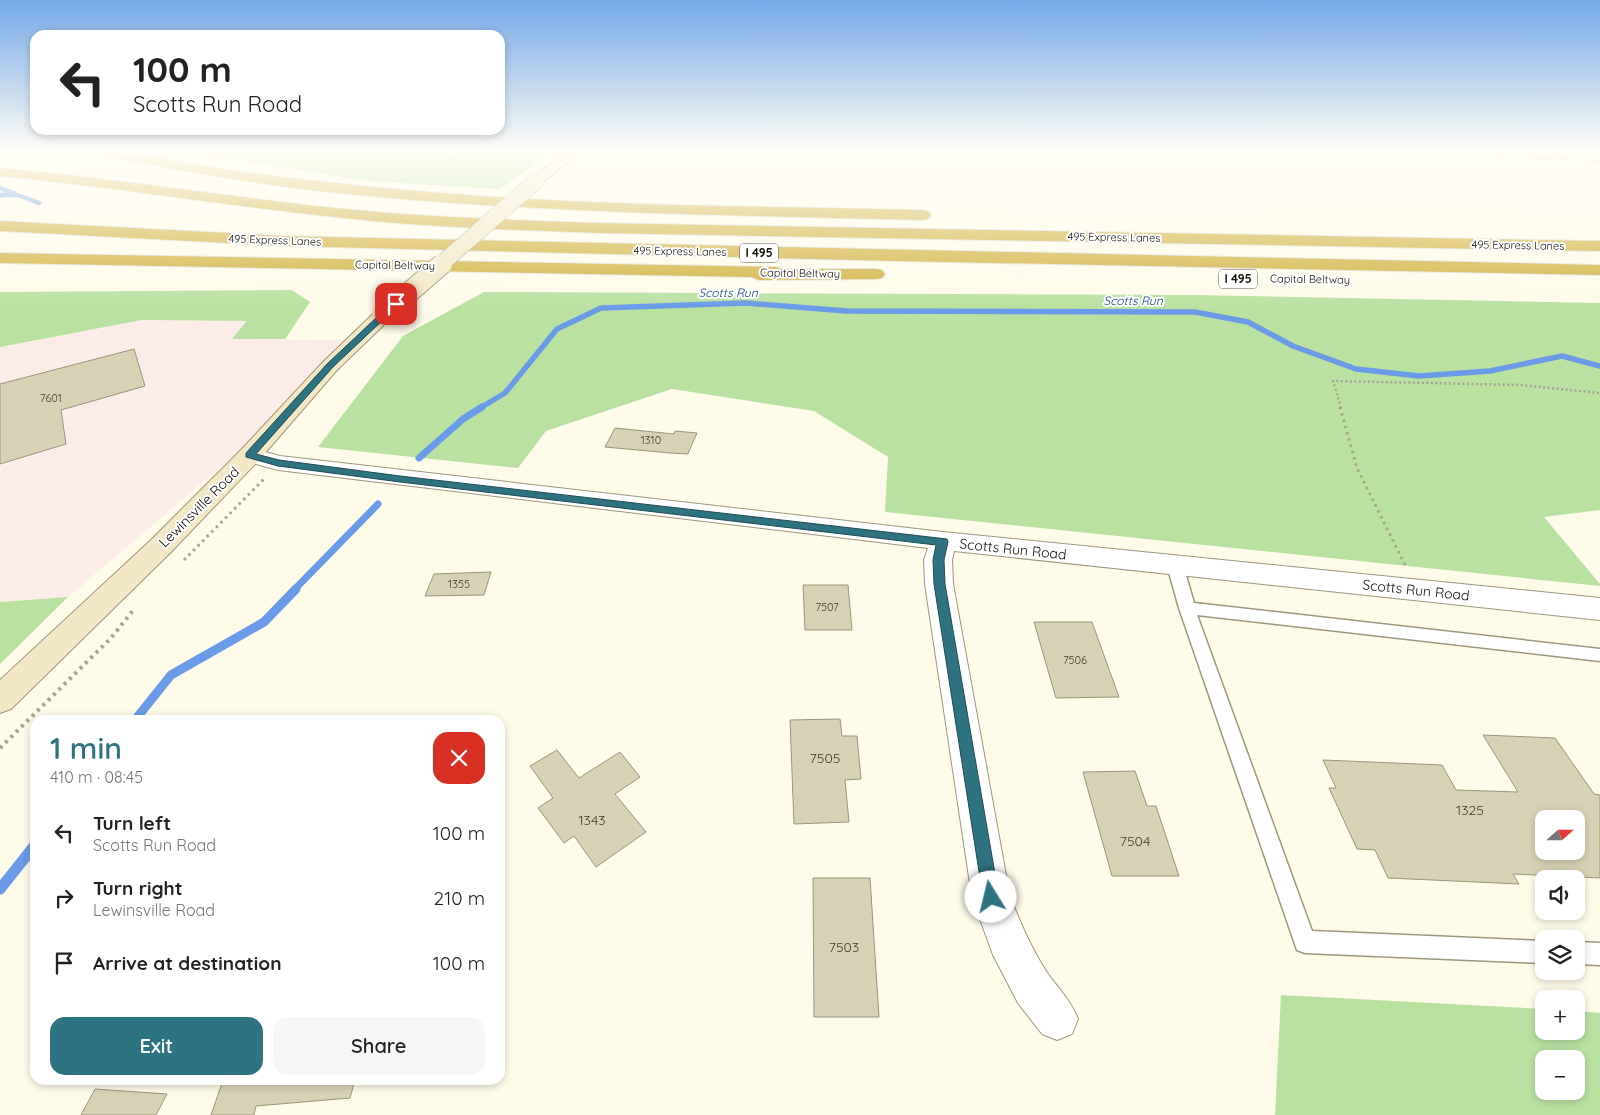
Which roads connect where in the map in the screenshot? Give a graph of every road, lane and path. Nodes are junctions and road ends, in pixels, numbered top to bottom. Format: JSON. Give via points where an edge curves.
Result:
{"nodes":[{"id":1,"x":265,"y":204,"type":"edge"},
{"id":2,"x":384,"y":204,"type":"edge"},
{"id":3,"x":510,"y":204,"type":"edge"},
{"id":4,"x":570,"y":204,"type":"edge"},
{"id":5,"x":934,"y":216,"type":"dead end"},
{"id":6,"x":1194,"y":223,"type":"dead end"},
{"id":7,"x":0,"y":226,"type":"edge"},
{"id":8,"x":865,"y":233,"type":"junction"},
{"id":9,"x":1600,"y":235,"type":"edge"},
{"id":10,"x":0,"y":239,"type":"edge"},
{"id":11,"x":286,"y":241,"type":"junction"},
{"id":12,"x":1600,"y":246,"type":"edge"},
{"id":13,"x":0,"y":258,"type":"edge"},
{"id":14,"x":1600,"y":270,"type":"edge"},
{"id":15,"x":876,"y":274,"type":"junction"},
{"id":16,"x":896,"y":274,"type":"dead end"},
{"id":17,"x":41,"y":276,"type":"dead end"},
{"id":18,"x":1088,"y":277,"type":"dead end"},
{"id":19,"x":1600,"y":282,"type":"edge"},
{"id":20,"x":1600,"y":393,"type":"edge"},
{"id":21,"x":264,"y":459,"type":"junction"},
{"id":22,"x":943,"y":542,"type":"junction"},
{"id":23,"x":180,"y":565,"type":"dead end"},
{"id":24,"x":1174,"y":565,"type":"junction"},
{"id":25,"x":1417,"y":590,"type":"junction"},
{"id":26,"x":137,"y":606,"type":"dead end"},
{"id":27,"x":1188,"y":608,"type":"junction"},
{"id":28,"x":1598,"y":612,"type":"edge"},
{"id":29,"x":1600,"y":655,"type":"edge"},
{"id":30,"x":0,"y":700,"type":"edge"},
{"id":31,"x":33,"y":715,"type":"edge"},
{"id":32,"x":30,"y":718,"type":"edge"},
{"id":33,"x":0,"y":748,"type":"edge"},
{"id":34,"x":1535,"y":952,"type":"edge"},
{"id":35,"x":1585,"y":953,"type":"edge"},
{"id":36,"x":1600,"y":954,"type":"edge"},
{"id":37,"x":1057,"y":1019,"type":"dead end"}],
"edges":[{"from":1,"to":8,"type":"highway","name":"495 Express Lanes","number":"I 495","via":[[403,219],[531,226]]},
{"from":2,"to":8,"type":"highway"},
{"from":3,"to":21,"type":"main road","name":"Lewinsville Road","bridge":true,"via":[[330,366]]},
{"from":4,"to":5,"type":"highway"},
{"from":6,"to":9,"type":"highway"},
{"from":7,"to":11,"type":"highway","name":"495 Express Lanes","number":"I 495"},
{"from":8,"to":12,"type":"highway","name":"495 Express Lanes","number":"I 495"},
{"from":10,"to":11,"type":"highway"},
{"from":11,"to":14,"type":"highway","name":"495 Express Lanes","number":"I 495"},
{"from":13,"to":15,"type":"highway","name":"Capital Beltway","number":"I 495"},
{"from":15,"to":16,"type":"highway","name":"Capital Beltway","number":"I 495"},
{"from":15,"to":17,"type":"highway","via":[[397,278]]},
{"from":18,"to":19,"type":"highway","name":"Capital Beltway","number":"I 495"},
{"from":20,"to":25,"type":"path","via":[[1520,385],[1333,381],[1356,468]]},
{"from":21,"to":22,"type":"street","name":"Scotts Run Road"},
{"from":21,"to":23,"type":"path","via":[[262,482]]},
{"from":21,"to":30,"type":"main road","name":"Lewinsville Road","via":[[160,546]]},
{"from":22,"to":24,"type":"street","name":"Scotts Run Road"},
{"from":22,"to":37,"type":"street","via":[[938,560],[939,584],[991,897],[1007,941],[1033,988]]},
{"from":24,"to":25,"type":"street","name":"Scotts Run Road"},
{"from":24,"to":27,"type":"lane"},
{"from":25,"to":28,"type":"street","name":"Scotts Run Road"},
{"from":26,"to":31,"type":"path","via":[[111,638]]},
{"from":27,"to":29,"type":"lane"},
{"from":27,"to":34,"type":"lane","via":[[1305,942]]},
{"from":32,"to":33,"type":"path"},
{"from":35,"to":36,"type":"lane"}]}
